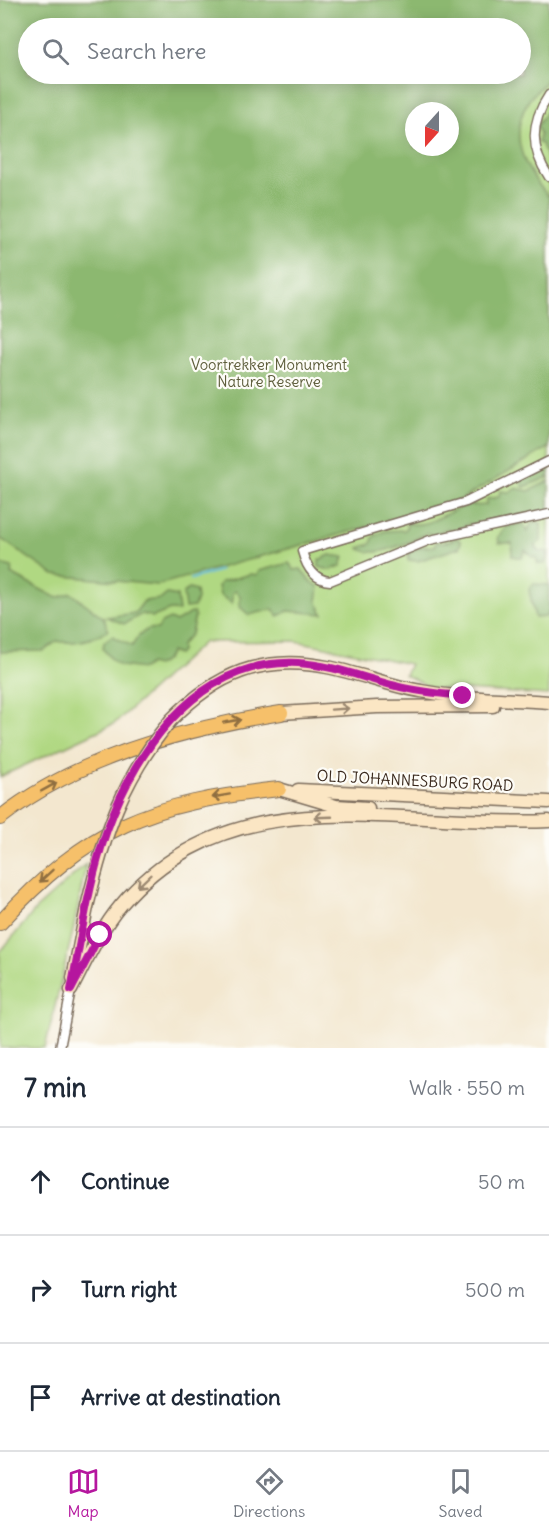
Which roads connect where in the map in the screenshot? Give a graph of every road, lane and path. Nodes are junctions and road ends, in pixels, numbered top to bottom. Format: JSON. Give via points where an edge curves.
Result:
{"nodes":[{"id":1,"x":549,"y":95,"type":"edge"},
{"id":2,"x":549,"y":177,"type":"edge"},
{"id":3,"x":549,"y":461,"type":"edge"},
{"id":4,"x":549,"y":514,"type":"edge"},
{"id":5,"x":549,"y":702,"type":"edge"},
{"id":6,"x":549,"y":708,"type":"edge"},
{"id":7,"x":282,"y":713,"type":"joint"},
{"id":8,"x":279,"y":789,"type":"junction"},
{"id":9,"x":549,"y":802,"type":"edge"},
{"id":10,"x":0,"y":818,"type":"edge"},
{"id":11,"x":549,"y":820,"type":"edge"},
{"id":12,"x":0,"y":923,"type":"edge"},
{"id":13,"x":71,"y":990,"type":"junction"},
{"id":14,"x":60,"y":1048,"type":"edge"}],
"edges":[{"from":1,"to":2,"type":"street","via":[[534,131],[537,156]]},
{"from":3,"to":4,"type":"street","via":[[466,502],[302,551],[313,573],[330,581],[430,540]]},
{"from":5,"to":13,"type":"main road","bridge":true,"via":[[422,692],[327,667],[273,663],[244,669],[215,682],[171,720],[148,747],[120,795],[100,849]]},
{"from":7,"to":6,"type":"main road","one_way":true,"via":[[408,706]]},
{"from":10,"to":7,"type":"main road","one_way":true,"via":[[58,782],[104,761],[225,722]]},
{"from":8,"to":9,"type":"main road","name":"OLD JOHANNESBURG ROAD"},
{"from":8,"to":11,"type":"main road","via":[[336,806]]},
{"from":8,"to":12,"type":"main road","one_way":true,"via":[[220,795],[157,810],[122,825],[88,843],[53,870]]},
{"from":11,"to":13,"type":"main road","one_way":true,"via":[[300,818],[267,821],[209,837],[157,868],[120,906]]},
{"from":13,"to":14,"type":"street"}]}
